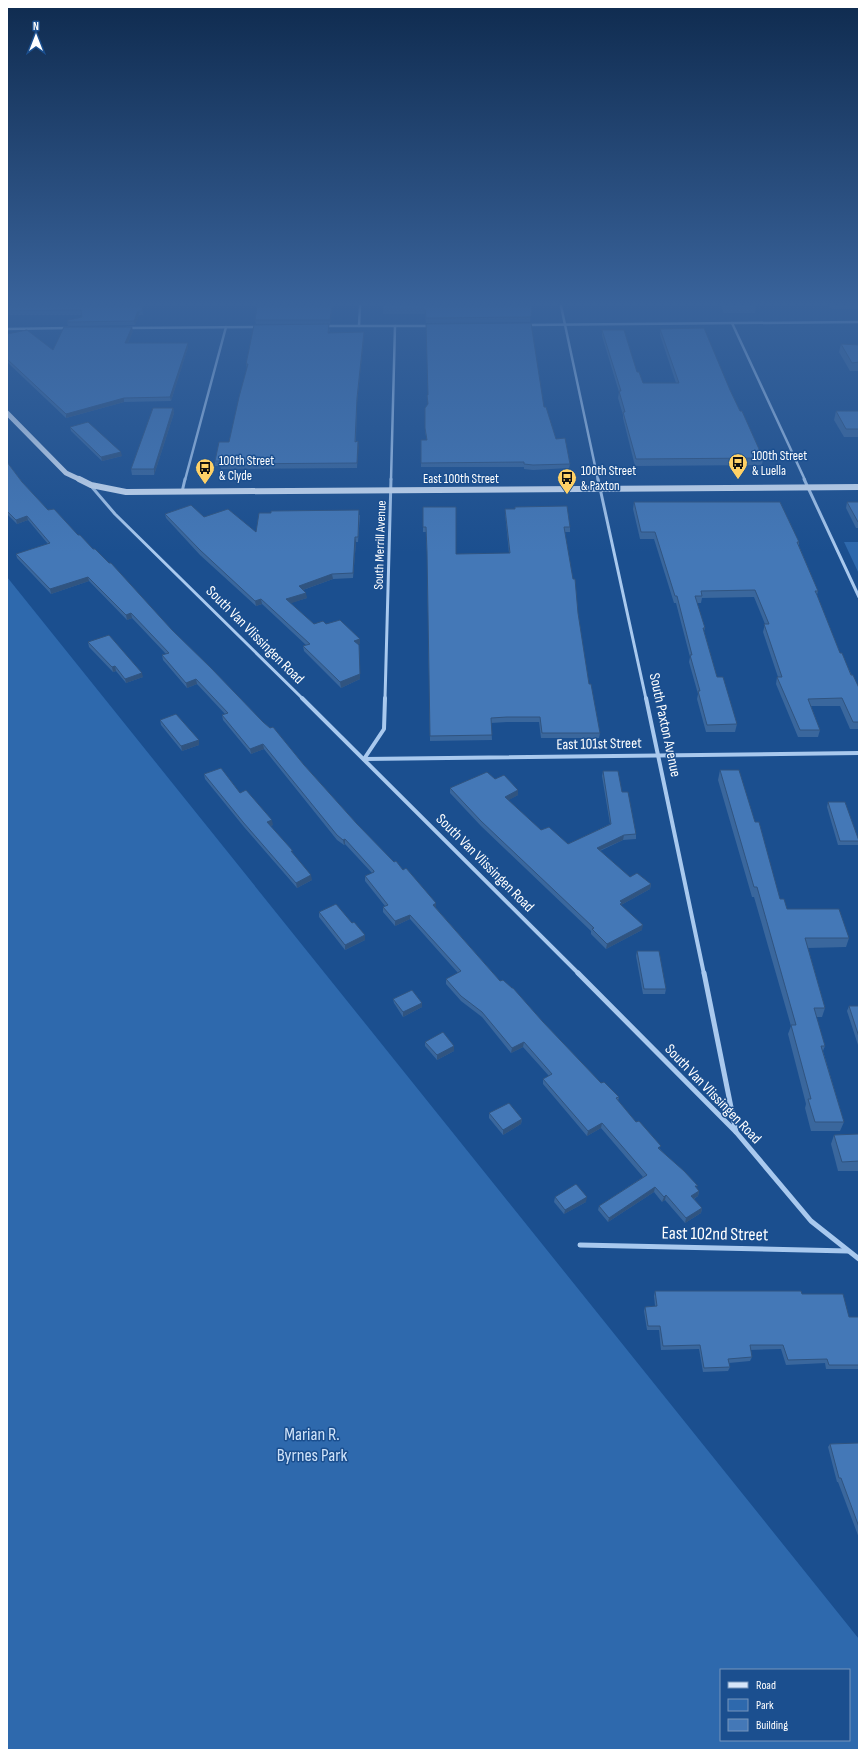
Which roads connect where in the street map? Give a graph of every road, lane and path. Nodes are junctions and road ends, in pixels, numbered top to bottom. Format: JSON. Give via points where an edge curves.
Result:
{"nodes":[{"id":1,"x":210,"y":388,"type":"edge"},
{"id":2,"x":393,"y":388,"type":"edge"},
{"id":3,"x":578,"y":388,"type":"edge"},
{"id":4,"x":762,"y":388,"type":"edge"},
{"id":5,"x":7,"y":413,"type":"edge"},
{"id":6,"x":91,"y":485,"type":"junction"},
{"id":7,"x":808,"y":487,"type":"junction"},
{"id":8,"x":859,"y":487,"type":"edge"},
{"id":9,"x":600,"y":489,"type":"junction"},
{"id":10,"x":391,"y":491,"type":"junction"},
{"id":11,"x":182,"y":492,"type":"junction"},
{"id":12,"x":859,"y":597,"type":"edge"},
{"id":13,"x":859,"y":753,"type":"edge"},
{"id":14,"x":659,"y":755,"type":"junction"},
{"id":15,"x":364,"y":759,"type":"junction"},
{"id":16,"x":736,"y":1132,"type":"junction"},
{"id":17,"x":580,"y":1245,"type":"dead end"},
{"id":18,"x":849,"y":1251,"type":"junction"},
{"id":19,"x":859,"y":1259,"type":"edge"}],
"edges":[{"from":1,"to":11,"type":"street"},
{"from":2,"to":10,"type":"street","name":"South Merrill Avenue"},
{"from":3,"to":9,"type":"street","name":"South Paxton Avenue"},
{"from":4,"to":7,"type":"street"},
{"from":5,"to":6,"type":"main road","name":"East 100th Street","via":[[66,473]]},
{"from":6,"to":11,"type":"main road","name":"East 100th Street","via":[[126,492]]},
{"from":6,"to":15,"type":"street","name":"South Van Vlissingen Road","via":[[116,514]]},
{"from":7,"to":8,"type":"main road","name":"East 100th Street"},
{"from":7,"to":9,"type":"main road","name":"East 100th Street"},
{"from":7,"to":12,"type":"street"},
{"from":9,"to":10,"type":"main road","name":"East 100th Street"},
{"from":9,"to":14,"type":"street","name":"South Paxton Avenue"},
{"from":10,"to":11,"type":"main road","name":"East 100th Street"},
{"from":10,"to":15,"type":"street","name":"South Merrill Avenue","via":[[384,730]]},
{"from":13,"to":14,"type":"street","name":"East 101st Street"},
{"from":14,"to":15,"type":"street","name":"East 101st Street"},
{"from":14,"to":16,"type":"street","name":"South Paxton Avenue"},
{"from":15,"to":16,"type":"street","name":"South Van Vlissingen Road"},
{"from":16,"to":18,"type":"street","name":"South Van Vlissingen Road","via":[[812,1221]]},
{"from":17,"to":18,"type":"street","name":"East 102nd Street"},
{"from":18,"to":19,"type":"street","name":"South Van Vlissingen Road"}]}
